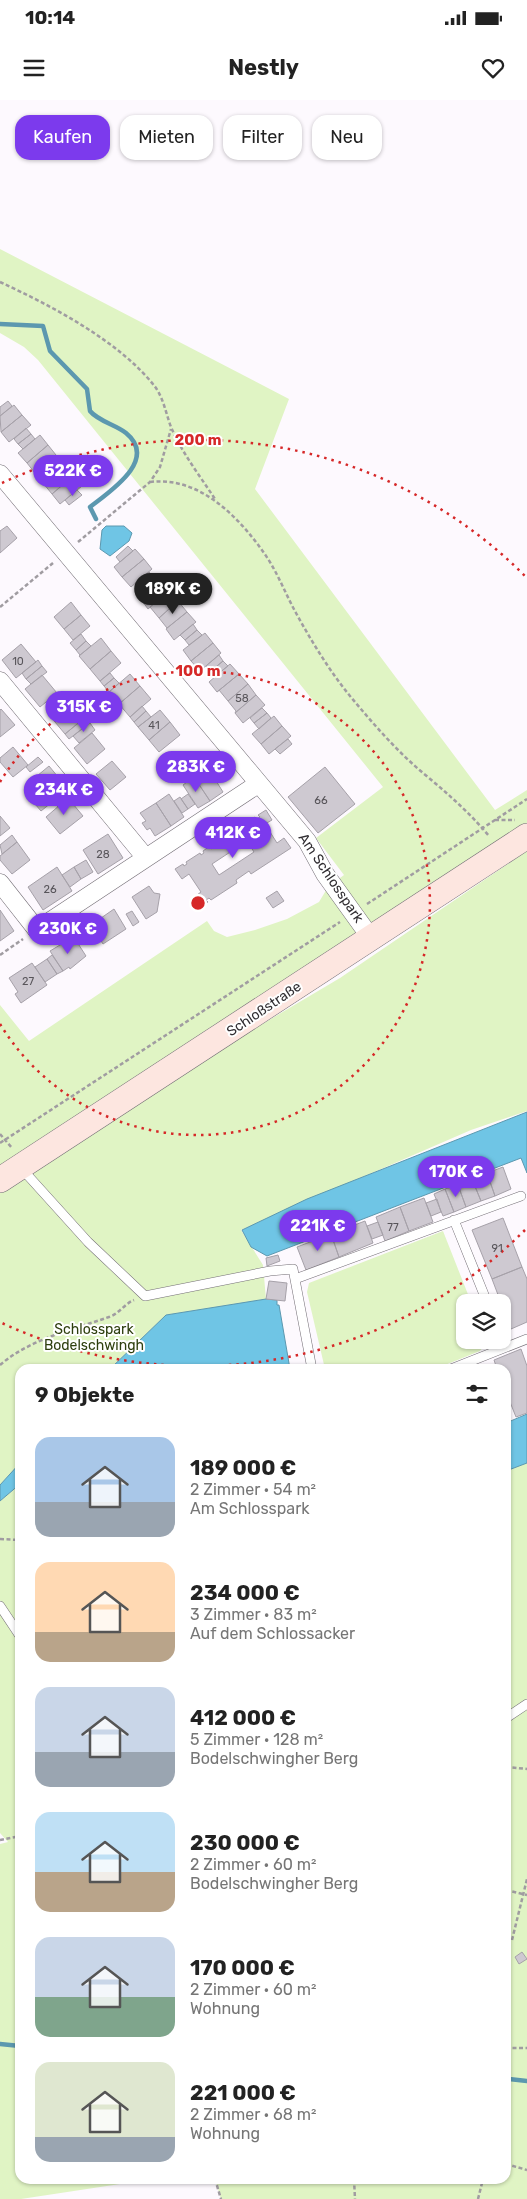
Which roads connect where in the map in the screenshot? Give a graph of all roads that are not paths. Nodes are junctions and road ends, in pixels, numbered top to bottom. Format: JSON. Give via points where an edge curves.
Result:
{"nodes":[{"id":1,"x":0,"y":474,"type":"edge"},
{"id":2,"x":0,"y":681,"type":"edge"},
{"id":3,"x":258,"y":784,"type":"junction"},
{"id":4,"x":518,"y":839,"type":"edge"},
{"id":5,"x":146,"y":858,"type":"junction"},
{"id":6,"x":0,"y":883,"type":"edge"},
{"id":7,"x":371,"y":938,"type":"junction"},
{"id":8,"x":20,"y":1167,"type":"junction"},
{"id":9,"x":0,"y":1180,"type":"edge"},
{"id":10,"x":520,"y":1196,"type":"dead end"},
{"id":11,"x":454,"y":1220,"type":"junction"},
{"id":12,"x":295,"y":1279,"type":"junction"},
{"id":13,"x":484,"y":1294,"type":"edge"},
{"id":14,"x":527,"y":1339,"type":"edge"},
{"id":15,"x":511,"y":1342,"type":"edge"},
{"id":16,"x":493,"y":1349,"type":"edge"},
{"id":17,"x":311,"y":1364,"type":"edge"},
{"id":18,"x":462,"y":1364,"type":"edge"},
{"id":19,"x":0,"y":1606,"type":"edge"},
{"id":20,"x":15,"y":1628,"type":"edge"},
{"id":21,"x":527,"y":1704,"type":"edge"},
{"id":22,"x":511,"y":1715,"type":"edge"}],
"edges":[{"from":1,"to":3,"type":"street","name":"Am Schlosspark"},
{"from":2,"to":5,"type":"street"},
{"from":3,"to":5,"type":"street"},
{"from":3,"to":7,"type":"street","name":"Am Schlosspark","via":[[307,841]]},
{"from":4,"to":7,"type":"street","name":"Schloßstraße"},
{"from":5,"to":6,"type":"street","via":[[37,930]]},
{"from":7,"to":8,"type":"street","name":"Schloßstraße"},
{"from":8,"to":9,"type":"street","name":"Schloßstraße"},
{"from":8,"to":12,"type":"lane","via":[[95,1248],[145,1296],[270,1271],[293,1269]]},
{"from":10,"to":11,"type":"lane"},
{"from":11,"to":12,"type":"lane"},
{"from":11,"to":13,"type":"lane"},
{"from":12,"to":17,"type":"lane"},
{"from":14,"to":15,"type":"lane"},
{"from":16,"to":18,"type":"lane"},
{"from":19,"to":20,"type":"lane"},
{"from":21,"to":22,"type":"lane"}]}
